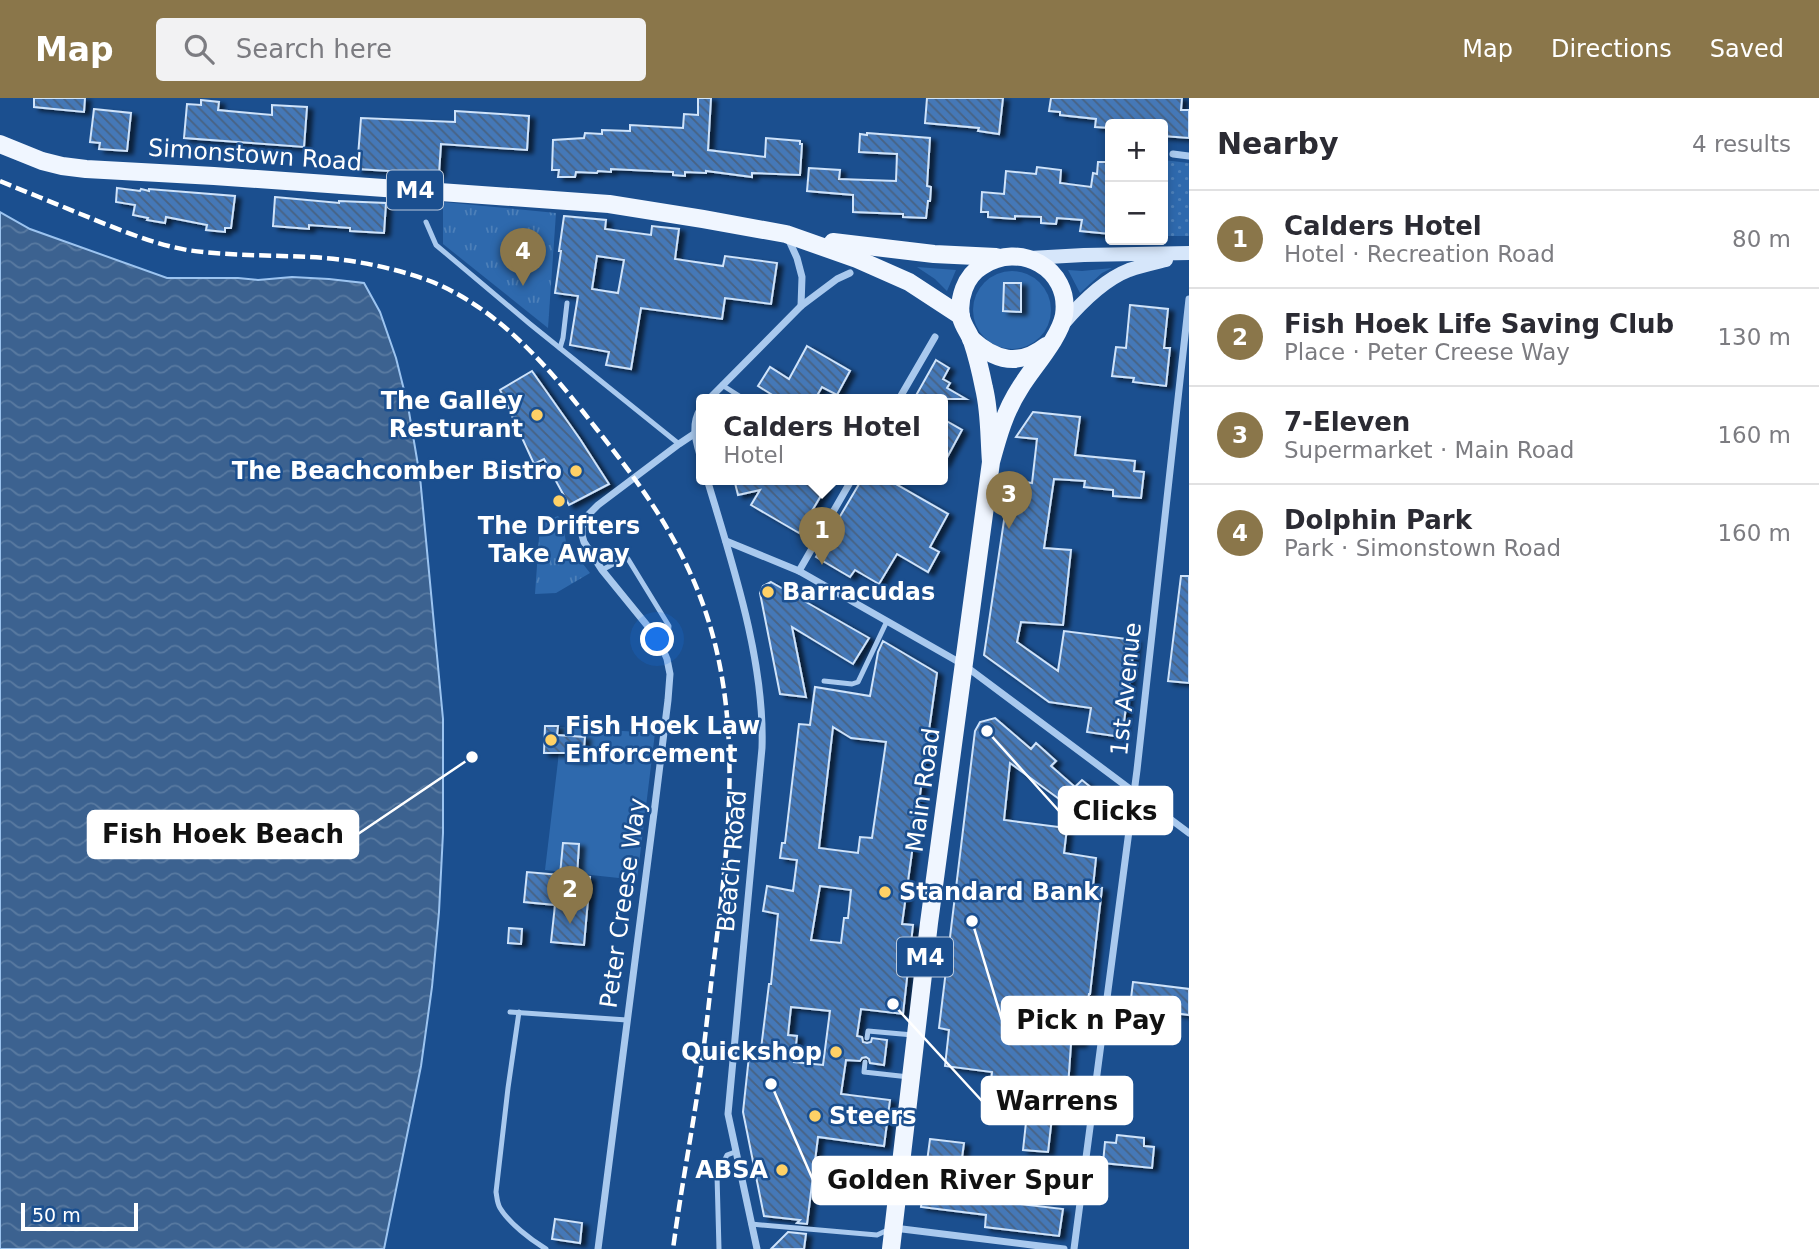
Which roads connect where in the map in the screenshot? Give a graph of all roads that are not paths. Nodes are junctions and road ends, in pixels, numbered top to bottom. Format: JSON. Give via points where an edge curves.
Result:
{"nodes":[{"id":1,"x":0,"y":144,"type":"edge"},
{"id":2,"x":1173,"y":154,"type":"dead end"},
{"id":3,"x":1189,"y":156,"type":"edge"},
{"id":4,"x":426,"y":222,"type":"dead end"},
{"id":5,"x":794,"y":236,"type":"junction"},
{"id":6,"x":1189,"y":254,"type":"edge"},
{"id":7,"x":998,"y":257,"type":"junction"},
{"id":8,"x":1030,"y":258,"type":"junction"},
{"id":9,"x":850,"y":273,"type":"dead end"},
{"id":10,"x":1189,"y":299,"type":"edge"},
{"id":11,"x":567,"y":303,"type":"dead end"},
{"id":12,"x":801,"y":306,"type":"junction"},
{"id":13,"x":961,"y":316,"type":"junction"},
{"id":14,"x":1056,"y":334,"type":"junction"},
{"id":15,"x":935,"y":337,"type":"dead end"},
{"id":16,"x":971,"y":339,"type":"junction"},
{"id":17,"x":560,"y":348,"type":"junction"},
{"id":18,"x":722,"y":384,"type":"junction"},
{"id":19,"x":713,"y":394,"type":"edge"},
{"id":20,"x":737,"y":394,"type":"edge"},
{"id":21,"x":902,"y":394,"type":"edge"},
{"id":22,"x":696,"y":416,"type":"edge"},
{"id":23,"x":694,"y":433,"type":"junction"},
{"id":24,"x":696,"y":440,"type":"edge"},
{"id":25,"x":679,"y":444,"type":"junction"},
{"id":26,"x":991,"y":462,"type":"junction"},
{"id":27,"x":709,"y":485,"type":"edge"},
{"id":28,"x":849,"y":485,"type":"edge"},
{"id":29,"x":726,"y":541,"type":"junction"},
{"id":30,"x":602,"y":570,"type":"junction"},
{"id":31,"x":799,"y":571,"type":"junction"},
{"id":32,"x":887,"y":621,"type":"junction"},
{"id":33,"x":660,"y":643,"type":"junction"},
{"id":34,"x":964,"y":665,"type":"junction"},
{"id":35,"x":824,"y":681,"type":"dead end"},
{"id":36,"x":1134,"y":791,"type":"junction"},
{"id":37,"x":1189,"y":833,"type":"edge"},
{"id":38,"x":510,"y":1012,"type":"dead end"},
{"id":39,"x":519,"y":1012,"type":"junction"},
{"id":40,"x":627,"y":1020,"type":"junction"},
{"id":41,"x":916,"y":1035,"type":"junction"},
{"id":42,"x":867,"y":1038,"type":"dead end"},
{"id":43,"x":865,"y":1062,"type":"dead end"},
{"id":44,"x":912,"y":1077,"type":"junction"},
{"id":45,"x":735,"y":1152,"type":"junction"},
{"id":46,"x":751,"y":1224,"type":"junction"},
{"id":47,"x":893,"y":1228,"type":"junction"},
{"id":48,"x":546,"y":1249,"type":"edge"},
{"id":49,"x":598,"y":1249,"type":"edge"},
{"id":50,"x":719,"y":1249,"type":"edge"},
{"id":51,"x":757,"y":1249,"type":"edge"},
{"id":52,"x":891,"y":1249,"type":"edge"},
{"id":53,"x":1063,"y":1249,"type":"edge"},
{"id":54,"x":1074,"y":1249,"type":"edge"}],
"edges":[{"from":1,"to":5,"type":"main road","name":"Simonstown Road","number":"M4","via":[[42,161],[86,169],[609,204]]},
{"from":2,"to":3,"type":"street"},
{"from":4,"to":17,"type":"lane","via":[[436,245]]},
{"from":5,"to":7,"type":"main road","name":"Simonstown Road","number":"M4","via":[[912,252]]},
{"from":5,"to":12,"type":"street","via":[[802,277]]},
{"from":5,"to":13,"type":"main road","name":"Simonstown Road","number":"M4","via":[[889,272]]},
{"from":6,"to":8,"type":"main road"},
{"from":6,"to":14,"type":"main road","via":[[1128,270],[1109,281],[1073,312]]},
{"from":7,"to":8,"type":"main road","number":"M4"},
{"from":7,"to":13,"type":"main road","via":[[967,280]]},
{"from":8,"to":14,"type":"main road","via":[[1048,269],[1059,284],[1064,303]]},
{"from":9,"to":12,"type":"street"},
{"from":10,"to":36,"type":"street","name":"1st Avenue"},
{"from":11,"to":17,"type":"lane"},
{"from":12,"to":18,"type":"street"},
{"from":13,"to":16,"type":"main road","name":"Main Road","number":"M4"},
{"from":14,"to":16,"type":"main road","via":[[1037,352],[1019,359],[985,352]]},
{"from":14,"to":26,"type":"main road","name":"Main Road","number":"M4","via":[[1009,406]]},
{"from":15,"to":21,"type":"street"},
{"from":16,"to":26,"type":"main road","name":"Main Road","number":"M4","via":[[986,400]]},
{"from":17,"to":25,"type":"lane"},
{"from":18,"to":19,"type":"street"},
{"from":18,"to":20,"type":"lane"},
{"from":22,"to":23,"type":"street"},
{"from":23,"to":24,"type":"street"},
{"from":23,"to":25,"type":"street","name":"Peter Creese Way"},
{"from":25,"to":30,"type":"street","name":"Peter Creese Way","via":[[589,514],[582,535]]},
{"from":26,"to":34,"type":"main road","name":"Main Road","number":"M4"},
{"from":27,"to":29,"type":"street","name":"Beach Road"},
{"from":28,"to":31,"type":"street"},
{"from":29,"to":31,"type":"street"},
{"from":29,"to":45,"type":"street","name":"Beach Road","via":[[750,639],[762,735],[728,1102]]},
{"from":30,"to":33,"type":"street","name":"Peter Creese Way"},
{"from":30,"to":33,"type":"lane","via":[[621,558],[628,559],[668,626],[668,636]]},
{"from":31,"to":32,"type":"street"},
{"from":32,"to":34,"type":"street"},
{"from":32,"to":35,"type":"lane","via":[[858,682]]},
{"from":33,"to":40,"type":"street","name":"Peter Creese Way","via":[[670,674],[668,700]]},
{"from":34,"to":36,"type":"street"},
{"from":34,"to":41,"type":"main road","name":"Main Road","number":"M4"},
{"from":36,"to":37,"type":"street"},
{"from":36,"to":54,"type":"street","name":"1st Avenue"},
{"from":38,"to":39,"type":"lane"},
{"from":39,"to":40,"type":"lane"},
{"from":39,"to":48,"type":"lane","via":[[496,1192],[505,1215]]},
{"from":40,"to":49,"type":"street","name":"Peter Creese Way"},
{"from":41,"to":42,"type":"lane","via":[[868,1031]]},
{"from":41,"to":44,"type":"main road","name":"Main Road","number":"M4"},
{"from":43,"to":44,"type":"lane","via":[[864,1072]]},
{"from":44,"to":47,"type":"main road","name":"Main Road","number":"M4"},
{"from":45,"to":46,"type":"street","name":"Beach Road"},
{"from":45,"to":50,"type":"lane","via":[[727,1155],[717,1175]]},
{"from":46,"to":47,"type":"lane","via":[[877,1235]]},
{"from":46,"to":51,"type":"street","name":"Beach Road"},
{"from":47,"to":52,"type":"main road","name":"Main Road","number":"M4"},
{"from":47,"to":53,"type":"street"}]}
